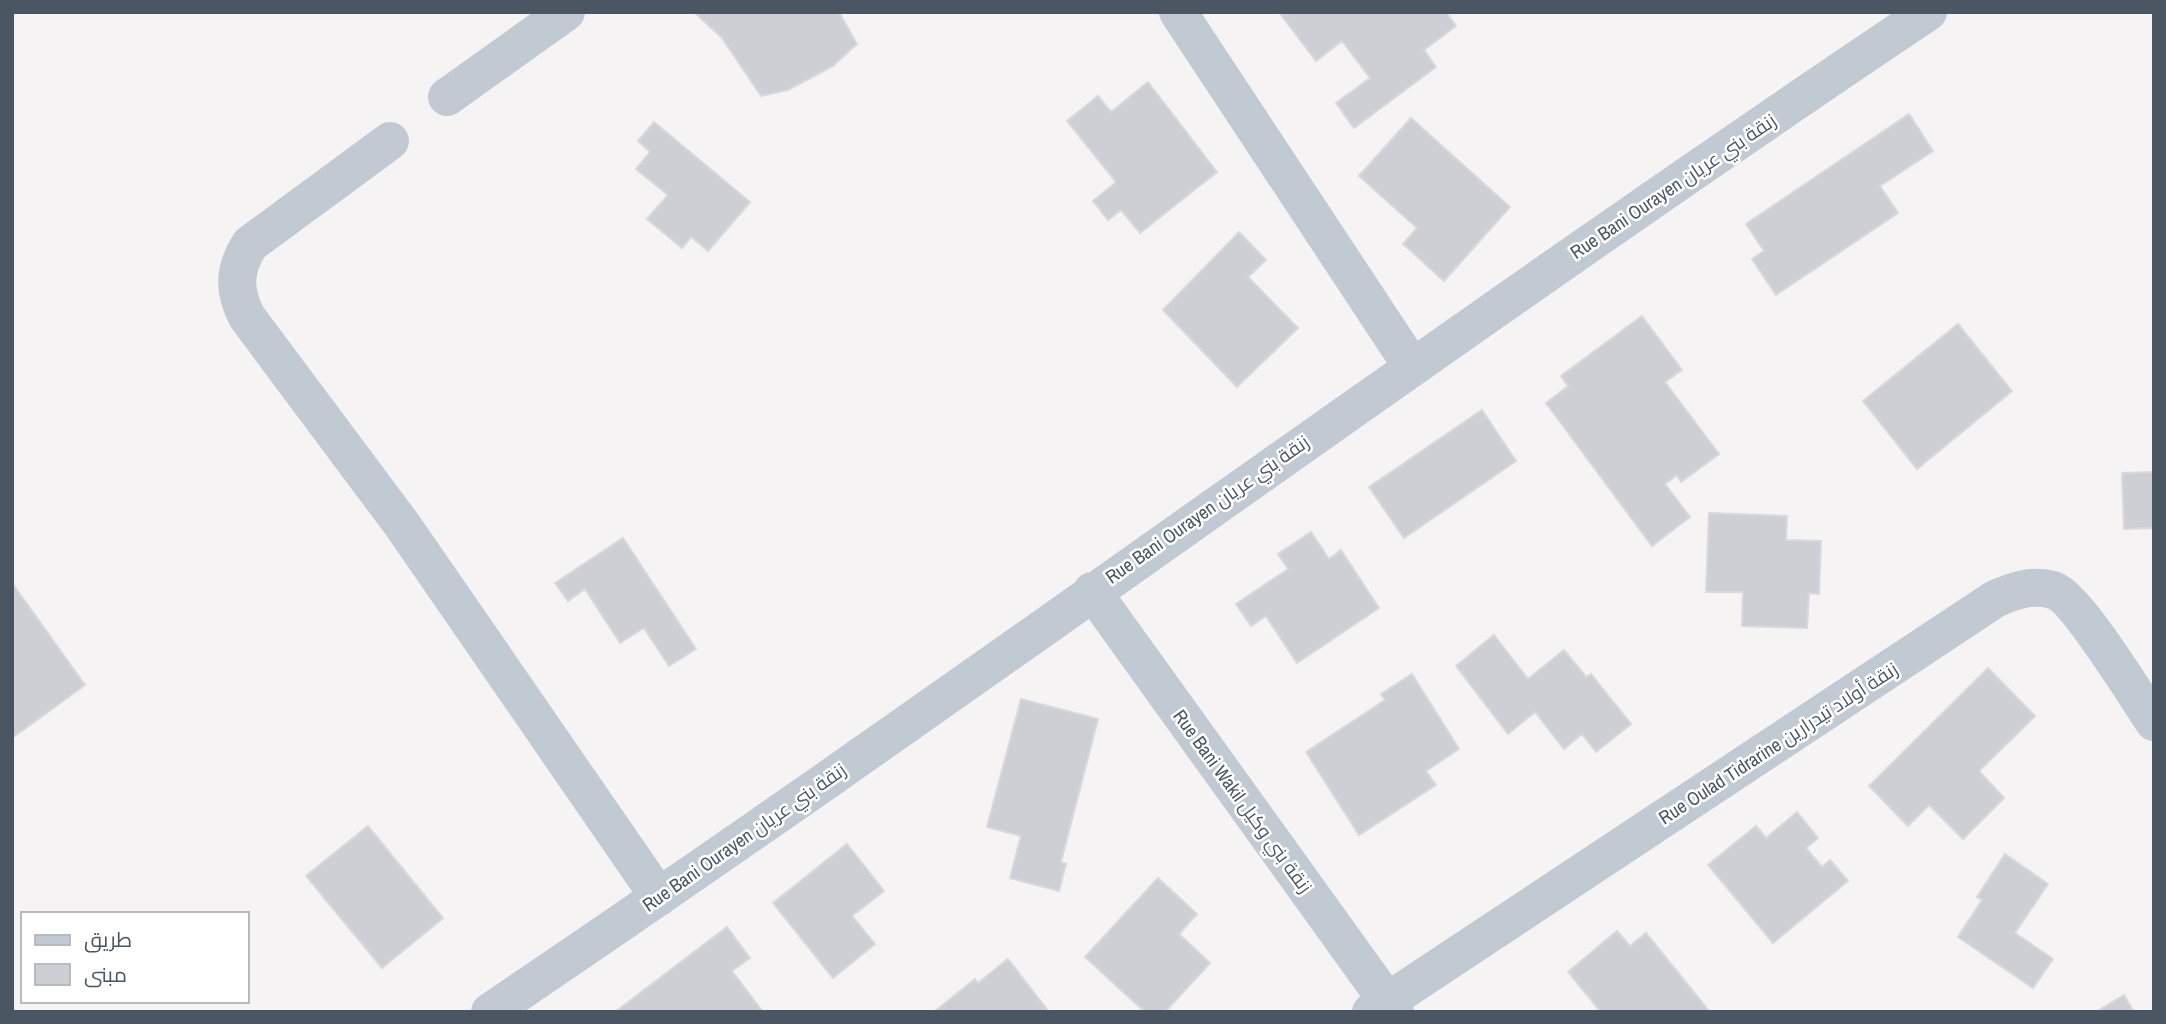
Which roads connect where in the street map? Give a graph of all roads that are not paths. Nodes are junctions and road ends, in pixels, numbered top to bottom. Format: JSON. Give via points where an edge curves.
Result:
{"nodes":[{"id":1,"x":566,"y":12,"type":"edge"},
{"id":2,"x":1178,"y":12,"type":"edge"},
{"id":3,"x":1913,"y":16,"type":"edge"},
{"id":4,"x":447,"y":97,"type":"dead end"},
{"id":5,"x":390,"y":141,"type":"dead end"},
{"id":6,"x":1411,"y":365,"type":"junction"},
{"id":7,"x":1092,"y":591,"type":"junction"},
{"id":8,"x":2154,"y":722,"type":"edge"},
{"id":9,"x":659,"y":897,"type":"junction"},
{"id":10,"x":1384,"y":1008,"type":"edge"},
{"id":11,"x":490,"y":1012,"type":"edge"}],
"edges":[{"from":1,"to":4,"type":"street"},
{"from":2,"to":6,"type":"street"},
{"from":3,"to":6,"type":"street","name":"Rue Bani Ourayen زنقة بني عريان"},
{"from":5,"to":9,"type":"street","via":[[250,244],[238,270],[238,299],[403,526]]},
{"from":6,"to":7,"type":"street","name":"Rue Bani Ourayen زنقة بني عريان"},
{"from":7,"to":9,"type":"street","name":"Rue Bani Ourayen زنقة بني عريان"},
{"from":7,"to":10,"type":"street","name":"Rue Bani Wakil زنقة بني وكيل"},
{"from":8,"to":10,"type":"street","name":"Rue Oulad Tidrarine زنقة أولاد تيدرارين","via":[[2068,601],[2055,590],[2012,591]]},
{"from":9,"to":11,"type":"street","name":"Rue Bani Ourayen زنقة بني عريان"}]}
